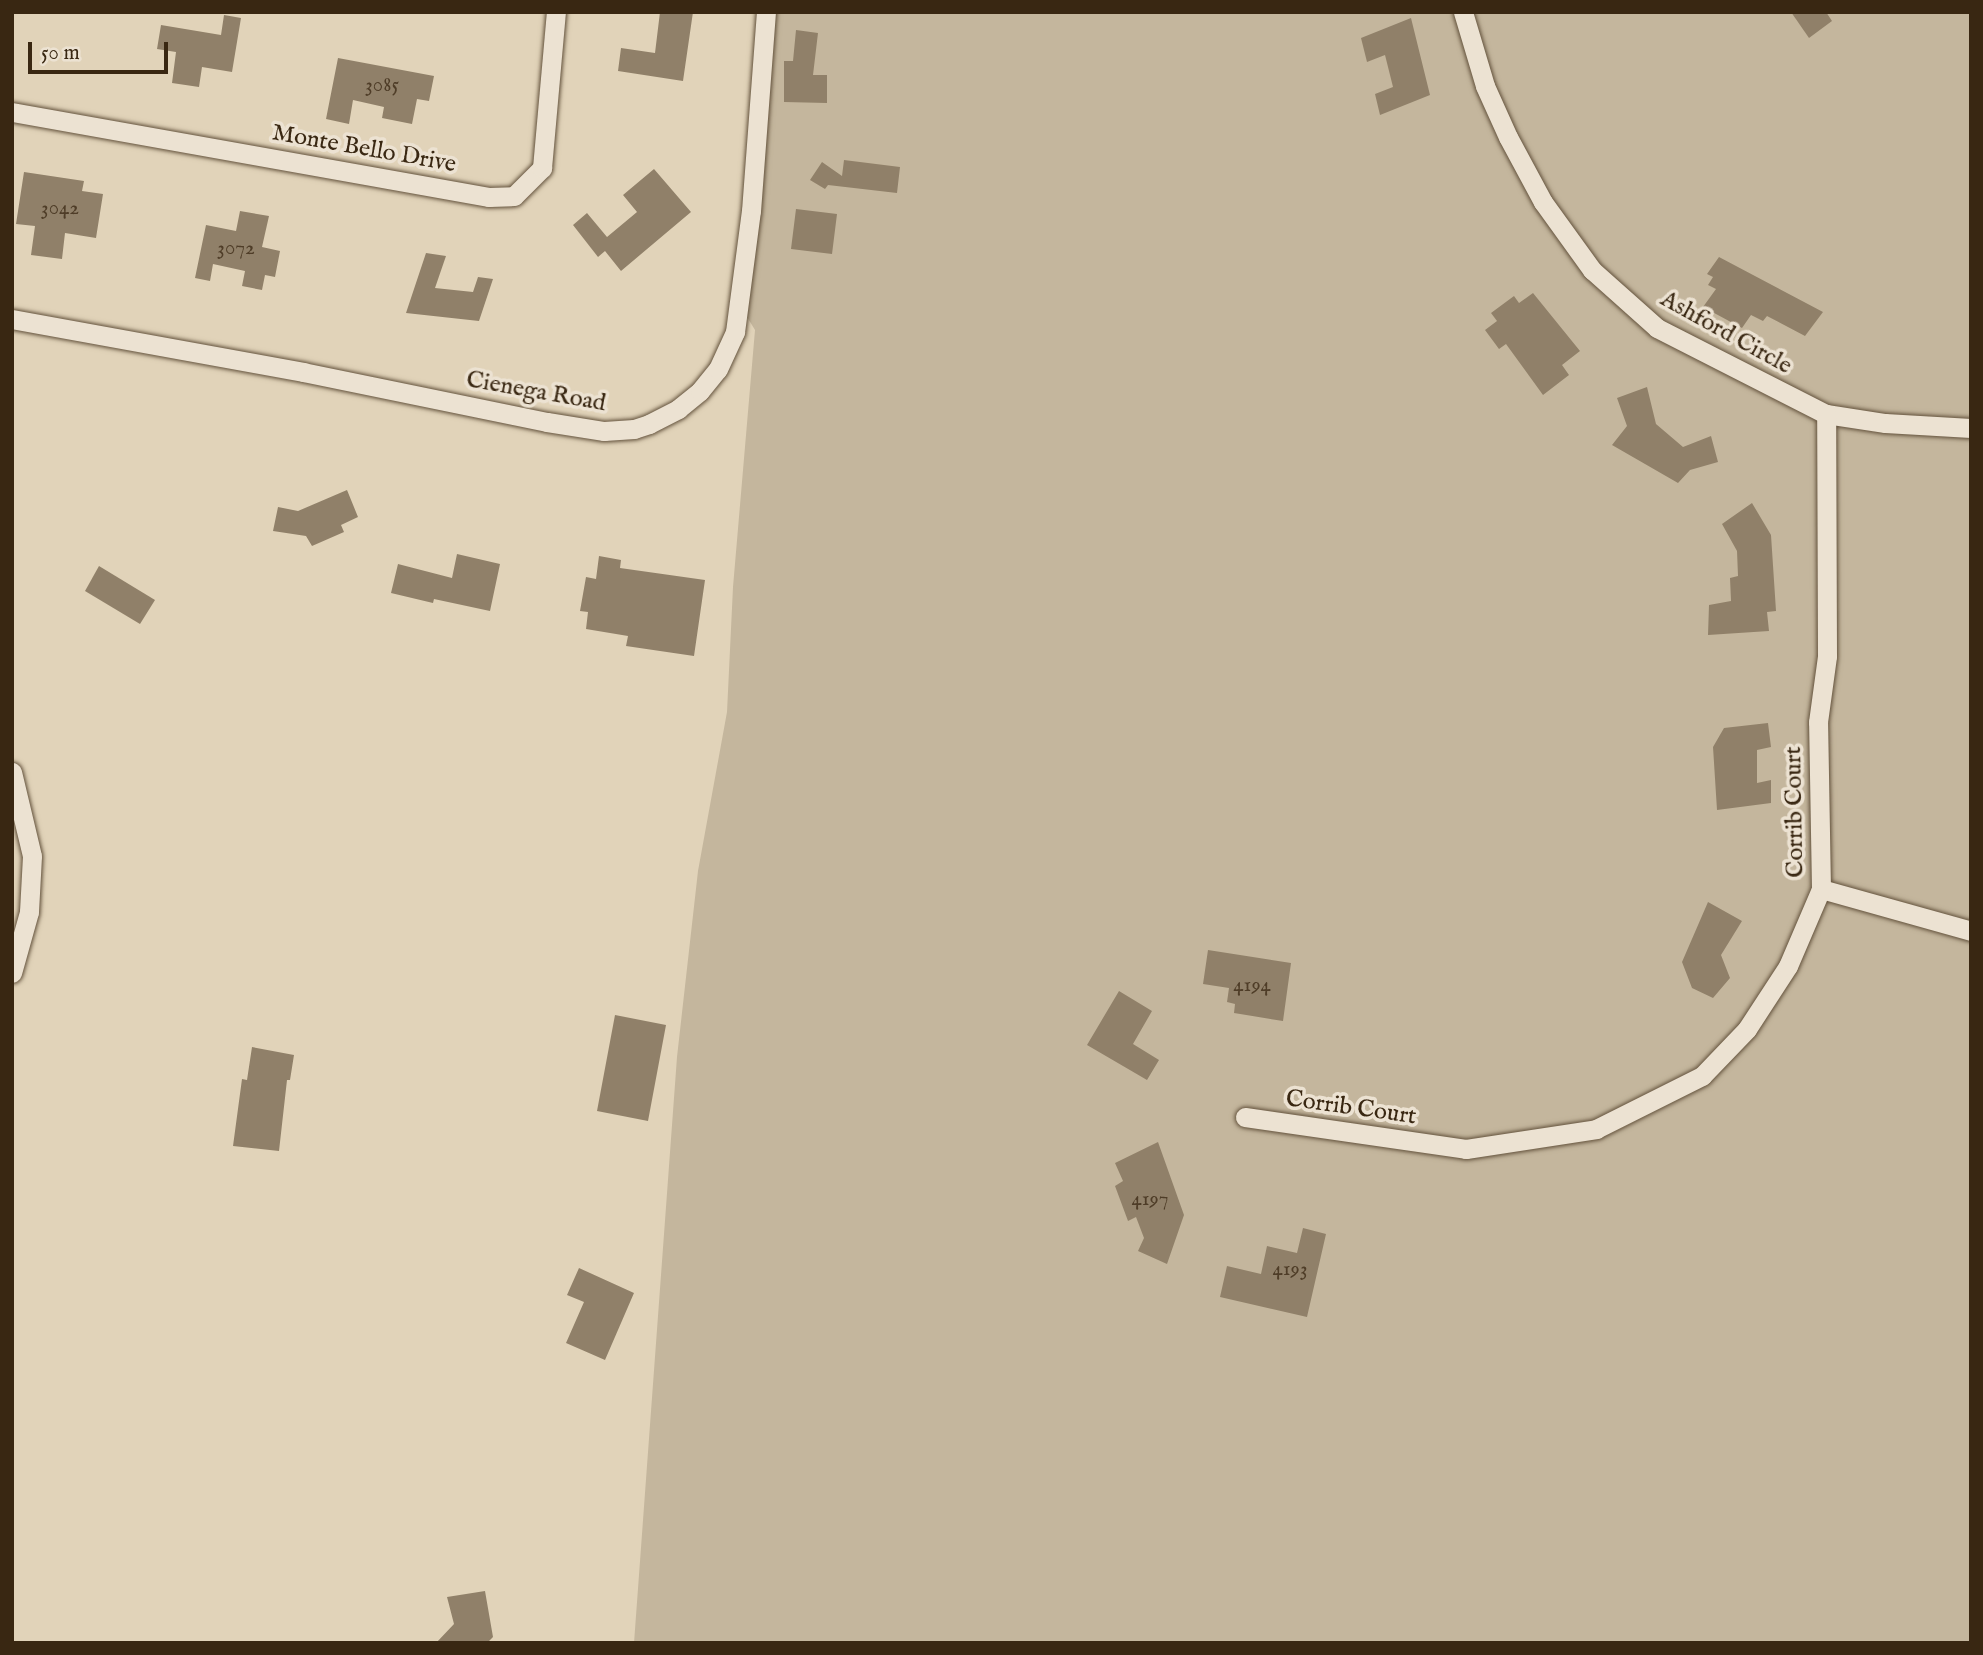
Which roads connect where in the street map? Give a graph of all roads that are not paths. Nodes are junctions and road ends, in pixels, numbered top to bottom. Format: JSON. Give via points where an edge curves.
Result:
{"nodes":[{"id":1,"x":556,"y":12,"type":"edge"},
{"id":2,"x":766,"y":12,"type":"edge"},
{"id":3,"x":1462,"y":12,"type":"edge"},
{"id":4,"x":12,"y":111,"type":"edge"},
{"id":5,"x":12,"y":319,"type":"edge"},
{"id":6,"x":1826,"y":414,"type":"junction"},
{"id":7,"x":1971,"y":428,"type":"edge"},
{"id":8,"x":12,"y":772,"type":"edge"},
{"id":9,"x":1821,"y":889,"type":"junction"},
{"id":10,"x":1971,"y":931,"type":"edge"},
{"id":11,"x":12,"y":973,"type":"edge"},
{"id":12,"x":1245,"y":1117,"type":"dead end"}],
"edges":[{"from":1,"to":4,"type":"street","name":"Monte Bello Drive","via":[[542,168],[514,196],[489,197]]},
{"from":2,"to":5,"type":"street","name":"Cienega Road","via":[[751,211],[734,332],[718,369],[701,391],[649,424],[634,429],[588,429]]},
{"from":3,"to":6,"type":"street","name":"Ashford Circle","via":[[1485,86],[1508,137],[1543,202],[1592,270],[1657,328]]},
{"from":6,"to":7,"type":"street","name":"Ashford Circle"},
{"from":6,"to":9,"type":"street","name":"Corrib Court","via":[[1827,656],[1818,722]]},
{"from":8,"to":11,"type":"street","via":[[32,856],[29,912]]},
{"from":9,"to":10,"type":"street"},
{"from":9,"to":12,"type":"street","name":"Corrib Court","via":[[1788,966],[1747,1028],[1702,1076],[1595,1129],[1466,1149]]}]}
